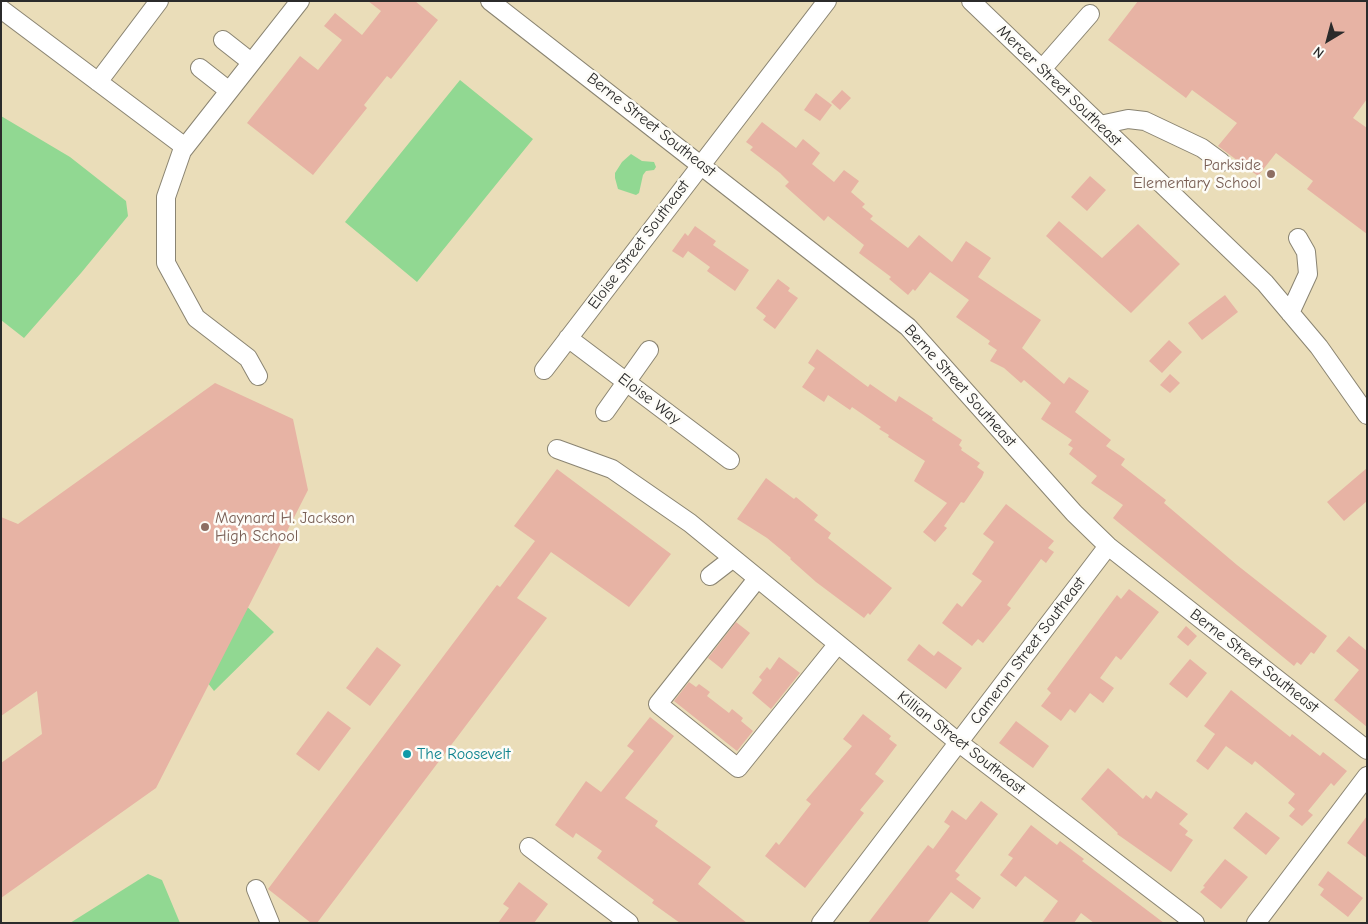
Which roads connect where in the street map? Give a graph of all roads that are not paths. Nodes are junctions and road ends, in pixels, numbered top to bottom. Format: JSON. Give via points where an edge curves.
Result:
{"nodes":[{"id":1,"x":159,"y":1,"type":"edge"},
{"id":2,"x":300,"y":1,"type":"edge"},
{"id":3,"x":490,"y":1,"type":"edge"},
{"id":4,"x":827,"y":1,"type":"edge"},
{"id":5,"x":971,"y":1,"type":"edge"},
{"id":6,"x":1,"y":9,"type":"edge"},
{"id":7,"x":1090,"y":14,"type":"dead end"},
{"id":8,"x":223,"y":40,"type":"dead end"},
{"id":9,"x":251,"y":62,"type":"junction"},
{"id":10,"x":200,"y":68,"type":"dead end"},
{"id":11,"x":1042,"y":70,"type":"junction"},
{"id":12,"x":98,"y":82,"type":"junction"},
{"id":13,"x":228,"y":90,"type":"junction"},
{"id":14,"x":1100,"y":125,"type":"junction"},
{"id":15,"x":183,"y":149,"type":"junction"},
{"id":16,"x":1221,"y":162,"type":"dead end"},
{"id":17,"x":700,"y":164,"type":"junction"},
{"id":18,"x":1298,"y":238,"type":"dead end"},
{"id":19,"x":1290,"y":313,"type":"junction"},
{"id":20,"x":568,"y":338,"type":"junction"},
{"id":21,"x":649,"y":350,"type":"dead end"},
{"id":22,"x":544,"y":370,"type":"dead end"},
{"id":23,"x":258,"y":376,"type":"dead end"},
{"id":24,"x":626,"y":382,"type":"junction"},
{"id":25,"x":1366,"y":411,"type":"edge"},
{"id":26,"x":605,"y":412,"type":"dead end"},
{"id":27,"x":557,"y":449,"type":"dead end"},
{"id":28,"x":730,"y":460,"type":"dead end"},
{"id":29,"x":1108,"y":546,"type":"junction"},
{"id":30,"x":732,"y":559,"type":"junction"},
{"id":31,"x":710,"y":576,"type":"dead end"},
{"id":32,"x":757,"y":579,"type":"junction"},
{"id":33,"x":838,"y":644,"type":"junction"},
{"id":34,"x":958,"y":742,"type":"junction"},
{"id":35,"x":1367,"y":750,"type":"edge"},
{"id":36,"x":1367,"y":776,"type":"edge"},
{"id":37,"x":529,"y":847,"type":"dead end"},
{"id":38,"x":256,"y":889,"type":"dead end"},
{"id":39,"x":270,"y":923,"type":"edge"},
{"id":40,"x":628,"y":923,"type":"edge"},
{"id":41,"x":821,"y":923,"type":"edge"},
{"id":42,"x":1194,"y":923,"type":"edge"},
{"id":43,"x":1256,"y":923,"type":"edge"}],
"edges":[{"from":1,"to":12,"type":"street"},
{"from":2,"to":9,"type":"street"},
{"from":3,"to":17,"type":"street","name":"Berne Street Southeast"},
{"from":4,"to":17,"type":"street","name":"Eloise Street Southeast"},
{"from":5,"to":11,"type":"street","name":"Mercer Street Southeast"},
{"from":6,"to":12,"type":"street"},
{"from":7,"to":11,"type":"street"},
{"from":8,"to":9,"type":"street"},
{"from":9,"to":13,"type":"street"},
{"from":10,"to":13,"type":"street"},
{"from":11,"to":14,"type":"street","name":"Mercer Street Southeast"},
{"from":12,"to":15,"type":"street"},
{"from":13,"to":15,"type":"street"},
{"from":14,"to":16,"type":"street","via":[[1128,119],[1145,121],[1202,148]]},
{"from":14,"to":19,"type":"street","name":"Mercer Street Southeast","via":[[1265,283]]},
{"from":15,"to":23,"type":"street","via":[[166,197],[166,263],[196,318],[248,358]]},
{"from":17,"to":20,"type":"street","name":"Eloise Street Southeast"},
{"from":17,"to":29,"type":"street","name":"Berne Street Southeast","via":[[908,327],[1074,513]]},
{"from":18,"to":19,"type":"street","via":[[1306,252],[1308,274]]},
{"from":19,"to":25,"type":"street","name":"Mercer Street Southeast"},
{"from":20,"to":22,"type":"street","name":"Eloise Street Southeast"},
{"from":20,"to":24,"type":"street","name":"Eloise Way"},
{"from":21,"to":24,"type":"street"},
{"from":24,"to":26,"type":"street"},
{"from":24,"to":28,"type":"street","name":"Eloise Way"},
{"from":27,"to":30,"type":"street","name":"Killian Street Southeast","via":[[612,469],[690,523]]},
{"from":29,"to":34,"type":"street","name":"Cameron Street Southeast"},
{"from":29,"to":35,"type":"street","name":"Berne Street Southeast"},
{"from":30,"to":31,"type":"street"},
{"from":30,"to":32,"type":"street","name":"Killian Street Southeast"},
{"from":32,"to":33,"type":"street","name":"Killian Street Southeast"},
{"from":32,"to":33,"type":"street","via":[[658,704],[738,768]]},
{"from":33,"to":34,"type":"street","name":"Killian Street Southeast"},
{"from":34,"to":41,"type":"street","name":"Cameron Street Southeast"},
{"from":34,"to":42,"type":"street","name":"Killian Street Southeast"},
{"from":36,"to":43,"type":"street"},
{"from":37,"to":40,"type":"street"},
{"from":38,"to":39,"type":"street"}]}
